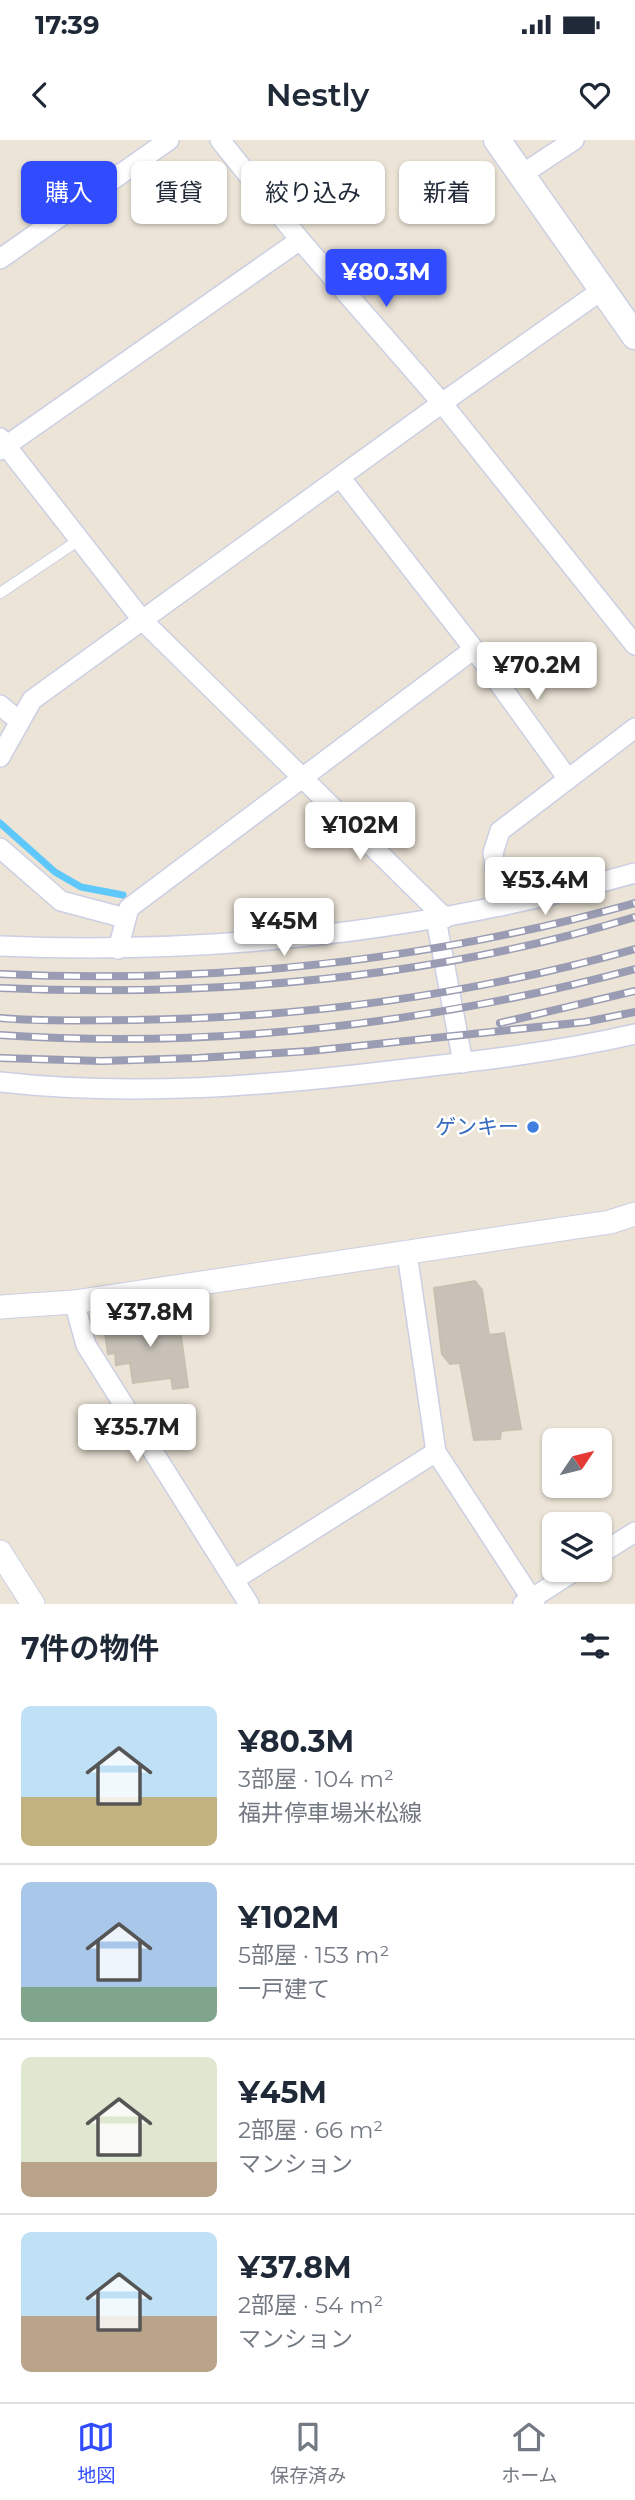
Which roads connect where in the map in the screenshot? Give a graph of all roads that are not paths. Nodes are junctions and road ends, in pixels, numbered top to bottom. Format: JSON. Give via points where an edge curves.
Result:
{"nodes":[{"id":1,"x":169,"y":140,"type":"edge"},
{"id":2,"x":220,"y":140,"type":"edge"},
{"id":3,"x":497,"y":140,"type":"edge"},
{"id":4,"x":574,"y":140,"type":"edge"},
{"id":5,"x":521,"y":175,"type":"junction"},
{"id":6,"x":300,"y":240,"type":"junction"},
{"id":7,"x":0,"y":259,"type":"edge"},
{"id":8,"x":602,"y":290,"type":"junction"},
{"id":9,"x":632,"y":323,"type":"edge"},
{"id":10,"x":442,"y":403,"type":"junction"},
{"id":11,"x":2,"y":445,"type":"edge"},
{"id":12,"x":340,"y":477,"type":"junction"},
{"id":13,"x":79,"y":540,"type":"junction"},
{"id":14,"x":0,"y":593,"type":"edge"},
{"id":15,"x":143,"y":621,"type":"junction"},
{"id":16,"x":635,"y":645,"type":"edge"},
{"id":17,"x":474,"y":649,"type":"junction"},
{"id":18,"x":0,"y":705,"type":"edge"},
{"id":19,"x":19,"y":721,"type":"junction"},
{"id":20,"x":635,"y":727,"type":"edge"},
{"id":21,"x":0,"y":757,"type":"edge"},
{"id":22,"x":304,"y":778,"type":"junction"},
{"id":23,"x":568,"y":779,"type":"junction"},
{"id":24,"x":0,"y":848,"type":"edge"},
{"id":25,"x":635,"y":873,"type":"edge"},
{"id":26,"x":502,"y":906,"type":"junction"},
{"id":27,"x":125,"y":918,"type":"junction"},
{"id":28,"x":440,"y":918,"type":"junction"},
{"id":29,"x":0,"y":946,"type":"edge"},
{"id":30,"x":118,"y":949,"type":"junction"},
{"id":31,"x":635,"y":1034,"type":"edge"},
{"id":32,"x":463,"y":1063,"type":"junction"},
{"id":33,"x":0,"y":1082,"type":"edge"},
{"id":34,"x":635,"y":1214,"type":"edge"},
{"id":35,"x":407,"y":1253,"type":"junction"},
{"id":36,"x":74,"y":1302,"type":"junction"},
{"id":37,"x":0,"y":1307,"type":"edge"},
{"id":38,"x":436,"y":1452,"type":"junction"},
{"id":39,"x":635,"y":1532,"type":"edge"},
{"id":40,"x":612,"y":1546,"type":"edge"},
{"id":41,"x":0,"y":1552,"type":"edge"},
{"id":42,"x":234,"y":1580,"type":"junction"},
{"id":43,"x":559,"y":1582,"type":"edge"},
{"id":44,"x":530,"y":1602,"type":"edge"},
{"id":45,"x":33,"y":1604,"type":"edge"},
{"id":46,"x":249,"y":1604,"type":"edge"}],
"edges":[{"from":1,"to":7,"type":"street"},
{"from":2,"to":6,"type":"street"},
{"from":3,"to":5,"type":"main road"},
{"from":4,"to":5,"type":"street"},
{"from":5,"to":8,"type":"main road"},
{"from":6,"to":10,"type":"street"},
{"from":6,"to":11,"type":"street"},
{"from":8,"to":9,"type":"main road"},
{"from":8,"to":10,"type":"street"},
{"from":10,"to":12,"type":"street"},
{"from":10,"to":16,"type":"street"},
{"from":11,"to":13,"type":"street"},
{"from":12,"to":15,"type":"street"},
{"from":12,"to":17,"type":"street"},
{"from":13,"to":14,"type":"lane"},
{"from":13,"to":15,"type":"street"},
{"from":15,"to":19,"type":"street","via":[[32,700]]},
{"from":15,"to":22,"type":"street"},
{"from":17,"to":22,"type":"street"},
{"from":17,"to":23,"type":"street"},
{"from":18,"to":19,"type":"street"},
{"from":19,"to":21,"type":"street"},
{"from":20,"to":23,"type":"street"},
{"from":22,"to":27,"type":"street","via":[[129,908]]},
{"from":22,"to":28,"type":"street"},
{"from":23,"to":26,"type":"street","via":[[500,831],[493,853]]},
{"from":24,"to":27,"type":"street","via":[[61,901]]},
{"from":25,"to":26,"type":"street"},
{"from":26,"to":28,"type":"street"},
{"from":27,"to":30,"type":"street"},
{"from":28,"to":30,"type":"street","via":[[339,933]]},
{"from":28,"to":32,"type":"street"},
{"from":29,"to":30,"type":"street"},
{"from":31,"to":32,"type":"street"},
{"from":32,"to":33,"type":"street","via":[[277,1084],[175,1089],[94,1090]]},
{"from":34,"to":35,"type":"street","via":[[617,1221]]},
{"from":35,"to":36,"type":"street"},
{"from":35,"to":38,"type":"street"},
{"from":36,"to":37,"type":"street"},
{"from":36,"to":42,"type":"street","via":[[86,1345]]},
{"from":38,"to":42,"type":"street"},
{"from":38,"to":44,"type":"street"},
{"from":39,"to":40,"type":"street"},
{"from":41,"to":45,"type":"street"},
{"from":42,"to":46,"type":"street"},
{"from":43,"to":44,"type":"street"}]}
